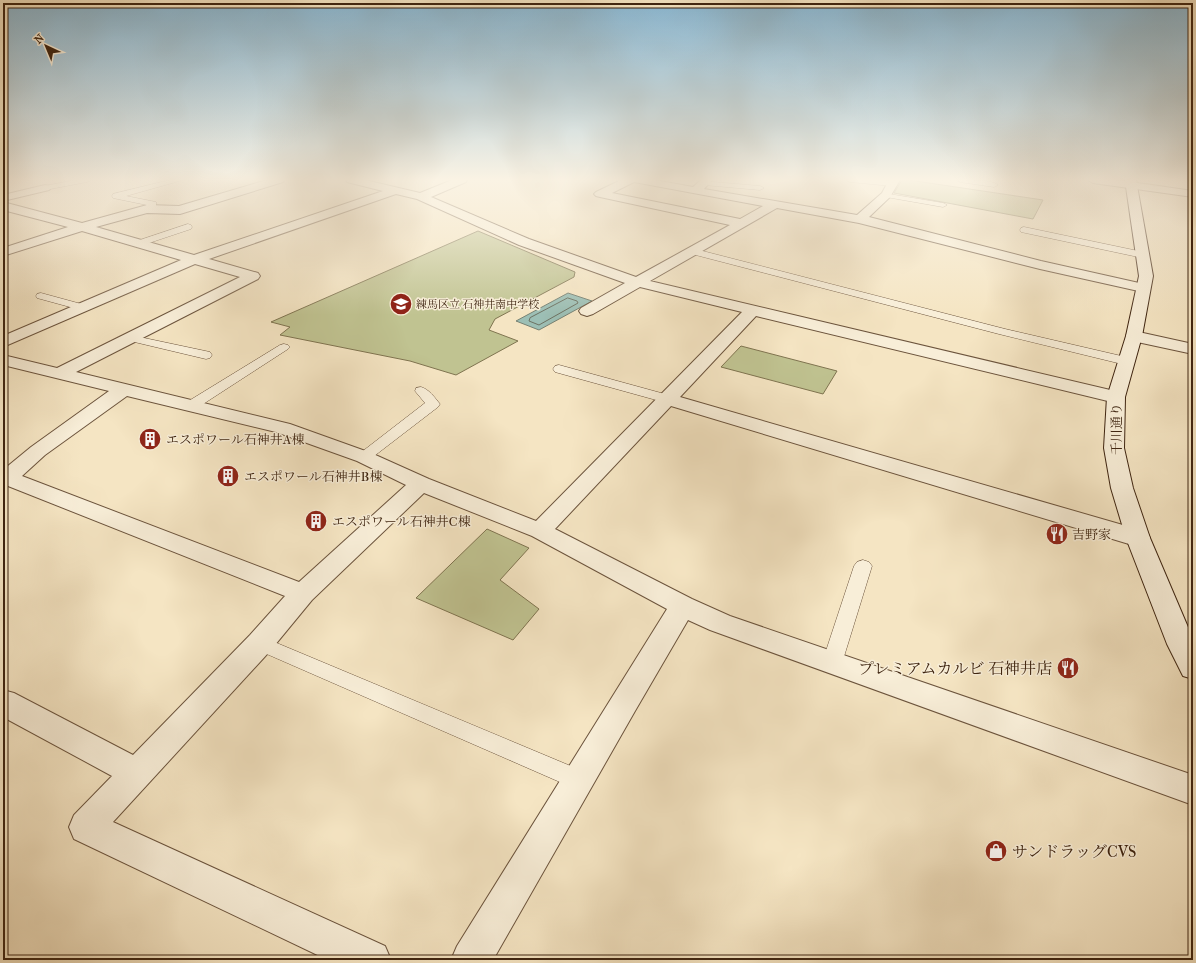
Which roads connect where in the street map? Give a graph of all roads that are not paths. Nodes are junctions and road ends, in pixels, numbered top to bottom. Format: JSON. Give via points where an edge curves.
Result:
{"nodes":[{"id":1,"x":78,"y":225,"type":"edge"},
{"id":2,"x":86,"y":225,"type":"edge"},
{"id":3,"x":293,"y":225,"type":"edge"},
{"id":4,"x":485,"y":225,"type":"edge"},
{"id":5,"x":738,"y":225,"type":"edge"},
{"id":6,"x":883,"y":225,"type":"edge"},
{"id":7,"x":1138,"y":225,"type":"edge"},
{"id":8,"x":82,"y":226,"type":"junction"},
{"id":9,"x":188,"y":226,"type":"dead end"},
{"id":10,"x":1024,"y":230,"type":"dead end"},
{"id":11,"x":140,"y":243,"type":"junction"},
{"id":12,"x":5,"y":249,"type":"edge"},
{"id":13,"x":691,"y":251,"type":"junction"},
{"id":14,"x":1143,"y":255,"type":"junction"},
{"id":15,"x":195,"y":259,"type":"junction"},
{"id":16,"x":636,"y":282,"type":"junction"},
{"id":17,"x":1143,"y":288,"type":"junction"},
{"id":18,"x":40,"y":296,"type":"dead end"},
{"id":19,"x":81,"y":308,"type":"junction"},
{"id":20,"x":587,"y":311,"type":"dead end"},
{"id":21,"x":752,"y":311,"type":"junction"},
{"id":22,"x":1134,"y":336,"type":"junction"},
{"id":23,"x":130,"y":338,"type":"junction"},
{"id":24,"x":3,"y":342,"type":"edge"},
{"id":25,"x":284,"y":346,"type":"dead end"},
{"id":26,"x":1193,"y":349,"type":"edge"},
{"id":27,"x":206,"y":355,"type":"dead end"},
{"id":28,"x":3,"y":360,"type":"edge"},
{"id":29,"x":1126,"y":361,"type":"junction"},
{"id":30,"x":559,"y":368,"type":"dead end"},
{"id":31,"x":62,"y":373,"type":"junction"},
{"id":32,"x":123,"y":390,"type":"junction"},
{"id":33,"x":421,"y":391,"type":"dead end"},
{"id":34,"x":1116,"y":397,"type":"junction"},
{"id":35,"x":667,"y":399,"type":"junction"},
{"id":36,"x":192,"y":405,"type":"junction"},
{"id":37,"x":364,"y":457,"type":"junction"},
{"id":38,"x":5,"y":479,"type":"edge"},
{"id":39,"x":421,"y":484,"type":"junction"},
{"id":40,"x":540,"y":531,"type":"junction"},
{"id":41,"x":1138,"y":538,"type":"junction"},
{"id":42,"x":863,"y":566,"type":"dead end"},
{"id":43,"x":303,"y":593,"type":"junction"},
{"id":44,"x":683,"y":606,"type":"junction"},
{"id":45,"x":260,"y":643,"type":"junction"},
{"id":46,"x":832,"y":663,"type":"junction"},
{"id":47,"x":1193,"y":668,"type":"edge"},
{"id":48,"x":3,"y":702,"type":"edge"},
{"id":49,"x":137,"y":773,"type":"junction"},
{"id":50,"x":577,"y":779,"type":"junction"},
{"id":51,"x":1193,"y":790,"type":"edge"},
{"id":52,"x":371,"y":960,"type":"edge"},
{"id":53,"x":471,"y":960,"type":"edge"}],
"edges":[{"from":1,"to":8,"type":"street"},
{"from":2,"to":8,"type":"street"},
{"from":3,"to":15,"type":"street"},
{"from":4,"to":16,"type":"street","via":[[524,242]]},
{"from":5,"to":13,"type":"street"},
{"from":6,"to":17,"type":"street"},
{"from":7,"to":14,"type":"street","name":"千川通り"},
{"from":8,"to":11,"type":"street"},
{"from":8,"to":12,"type":"street"},
{"from":9,"to":11,"type":"lane"},
{"from":10,"to":14,"type":"lane"},
{"from":11,"to":15,"type":"street"},
{"from":13,"to":16,"type":"street"},
{"from":13,"to":29,"type":"lane","via":[[1003,332]]},
{"from":14,"to":17,"type":"street","name":"千川通り","via":[[1146,276]]},
{"from":15,"to":19,"type":"street"},
{"from":15,"to":23,"type":"street","via":[[253,276]]},
{"from":16,"to":20,"type":"street"},
{"from":16,"to":21,"type":"street"},
{"from":17,"to":22,"type":"street","name":"千川通り"},
{"from":18,"to":19,"type":"lane"},
{"from":19,"to":24,"type":"street"},
{"from":21,"to":34,"type":"street"},
{"from":21,"to":35,"type":"street"},
{"from":22,"to":26,"type":"street"},
{"from":22,"to":29,"type":"street","name":"千川通り"},
{"from":23,"to":27,"type":"lane"},
{"from":23,"to":31,"type":"street"},
{"from":25,"to":36,"type":"lane"},
{"from":28,"to":31,"type":"street"},
{"from":29,"to":34,"type":"street","name":"千川通り"},
{"from":30,"to":35,"type":"lane"},
{"from":31,"to":32,"type":"street"},
{"from":32,"to":36,"type":"street"},
{"from":32,"to":38,"type":"street","via":[[38,451]]},
{"from":33,"to":37,"type":"lane","via":[[433,404]]},
{"from":34,"to":41,"type":"street","name":"千川通り","via":[[1114,448],[1122,488]]},
{"from":35,"to":40,"type":"street"},
{"from":35,"to":41,"type":"street"},
{"from":36,"to":37,"type":"street","via":[[283,428]]},
{"from":37,"to":39,"type":"street"},
{"from":38,"to":43,"type":"street"},
{"from":39,"to":40,"type":"street"},
{"from":39,"to":43,"type":"street"},
{"from":40,"to":44,"type":"street"},
{"from":41,"to":47,"type":"street","name":"千川通り"},
{"from":42,"to":46,"type":"lane"},
{"from":43,"to":45,"type":"street"},
{"from":44,"to":46,"type":"street","via":[[720,623]]},
{"from":44,"to":50,"type":"street"},
{"from":45,"to":49,"type":"street"},
{"from":45,"to":50,"type":"lane"},
{"from":46,"to":51,"type":"street"},
{"from":48,"to":49,"type":"street"},
{"from":49,"to":52,"type":"street","via":[[86,827]]},
{"from":50,"to":53,"type":"street"}]}
